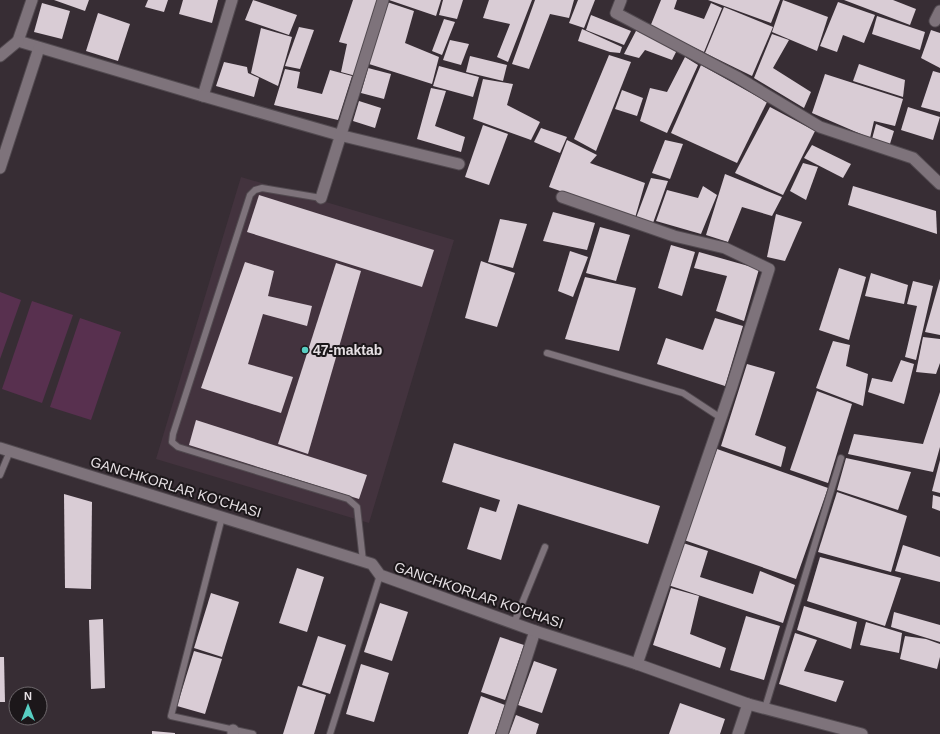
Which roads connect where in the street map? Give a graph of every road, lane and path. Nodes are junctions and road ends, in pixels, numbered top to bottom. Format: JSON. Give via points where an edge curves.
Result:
{"nodes":[{"id":1,"x":32,"y":0,"type":"edge"},
{"id":2,"x":232,"y":0,"type":"edge"},
{"id":3,"x":383,"y":0,"type":"edge"},
{"id":4,"x":621,"y":0,"type":"edge"},
{"id":5,"x":940,"y":11,"type":"edge"},
{"id":6,"x":935,"y":21,"type":"dead end"},
{"id":7,"x":18,"y":41,"type":"junction"},
{"id":8,"x":39,"y":48,"type":"junction"},
{"id":9,"x":0,"y":56,"type":"edge"},
{"id":10,"x":203,"y":96,"type":"junction"},
{"id":11,"x":339,"y":135,"type":"junction"},
{"id":12,"x":459,"y":164,"type":"dead end"},
{"id":13,"x":0,"y":168,"type":"edge"},
{"id":14,"x":940,"y":184,"type":"edge"},
{"id":15,"x":562,"y":197,"type":"dead end"},
{"id":16,"x":321,"y":198,"type":"joint"},
{"id":17,"x":547,"y":353,"type":"dead end"},
{"id":18,"x":721,"y":418,"type":"junction"},
{"id":19,"x":5,"y":449,"type":"edge"},
{"id":20,"x":841,"y":458,"type":"dead end"},
{"id":21,"x":0,"y":475,"type":"edge"},
{"id":22,"x":222,"y":517,"type":"junction"},
{"id":23,"x":545,"y":547,"type":"dead end"},
{"id":24,"x":363,"y":561,"type":"junction"},
{"id":25,"x":380,"y":575,"type":"junction"},
{"id":26,"x":514,"y":623,"type":"junction"},
{"id":27,"x":535,"y":631,"type":"junction"},
{"id":28,"x":637,"y":664,"type":"junction"},
{"id":29,"x":748,"y":704,"type":"junction"},
{"id":30,"x":766,"y":708,"type":"junction"},
{"id":31,"x":233,"y":732,"type":"edge"},
{"id":32,"x":253,"y":734,"type":"edge"},
{"id":33,"x":330,"y":734,"type":"edge"},
{"id":34,"x":502,"y":734,"type":"edge"},
{"id":35,"x":738,"y":734,"type":"edge"},
{"id":36,"x":862,"y":734,"type":"edge"}],
"edges":[{"from":1,"to":7,"type":"street"},
{"from":2,"to":10,"type":"street"},
{"from":3,"to":11,"type":"street"},
{"from":4,"to":14,"type":"street","via":[[616,13],[737,77],[820,127],[913,158]]},
{"from":5,"to":6,"type":"street"},
{"from":7,"to":8,"type":"street"},
{"from":7,"to":9,"type":"street"},
{"from":8,"to":10,"type":"street"},
{"from":8,"to":13,"type":"street"},
{"from":10,"to":11,"type":"street"},
{"from":11,"to":12,"type":"street"},
{"from":11,"to":16,"type":"street"},
{"from":15,"to":18,"type":"street","via":[[674,236],[725,248],[769,269]]},
{"from":16,"to":24,"type":"lane","via":[[262,188],[250,195],[172,442],[178,447],[348,499],[357,507]]},
{"from":17,"to":18,"type":"lane","via":[[683,393]]},
{"from":18,"to":28,"type":"street"},
{"from":19,"to":21,"type":"lane"},
{"from":19,"to":22,"type":"street","name":"GANCHKORLAR KO'CHASI"},
{"from":20,"to":30,"type":"lane"},
{"from":22,"to":24,"type":"street","name":"GANCHKORLAR KO'CHASI"},
{"from":22,"to":31,"type":"lane","via":[[171,716]]},
{"from":23,"to":26,"type":"lane"},
{"from":24,"to":25,"type":"street","name":"GANCHKORLAR KO'CHASI","via":[[372,564]]},
{"from":25,"to":26,"type":"street","name":"GANCHKORLAR KO'CHASI"},
{"from":25,"to":33,"type":"lane"},
{"from":26,"to":27,"type":"street","name":"GANCHKORLAR KO'CHASI"},
{"from":27,"to":28,"type":"street","name":"GANCHKORLAR KO'CHASI"},
{"from":27,"to":34,"type":"street"},
{"from":28,"to":29,"type":"street","name":"GANCHKORLAR KO'CHASI"},
{"from":29,"to":30,"type":"street","name":"GANCHKORLAR KO'CHASI"},
{"from":29,"to":35,"type":"street"},
{"from":30,"to":36,"type":"street","name":"GANCHKORLAR KO'CHASI"},
{"from":31,"to":32,"type":"lane"}]}
